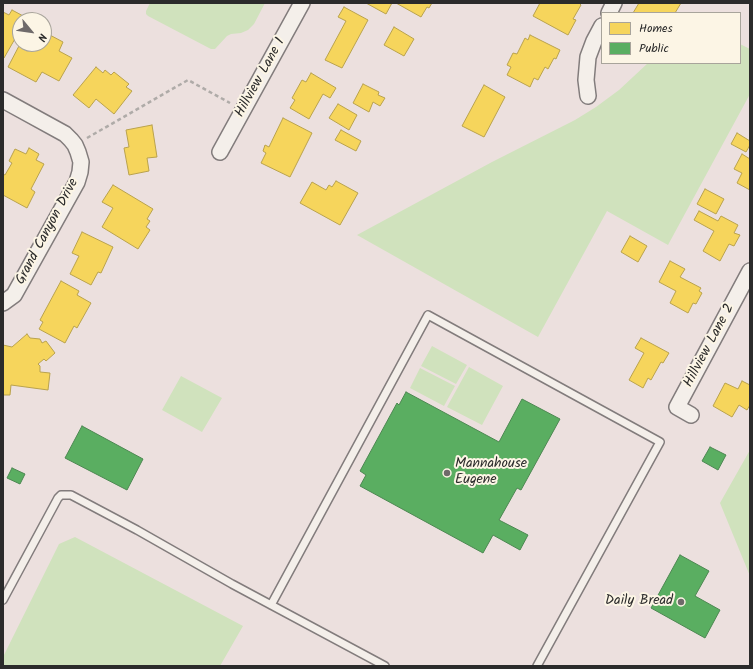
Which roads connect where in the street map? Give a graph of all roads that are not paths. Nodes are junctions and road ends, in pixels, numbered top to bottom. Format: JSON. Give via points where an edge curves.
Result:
{"nodes":[{"id":1,"x":302,"y":3,"type":"edge"},
{"id":2,"x":614,"y":3,"type":"edge"},
{"id":3,"x":610,"y":12,"type":"edge"},
{"id":4,"x":601,"y":28,"type":"edge"},
{"id":5,"x":588,"y":96,"type":"dead end"},
{"id":6,"x":3,"y":100,"type":"edge"},
{"id":7,"x":220,"y":152,"type":"dead end"},
{"id":8,"x":750,"y":271,"type":"edge"},
{"id":9,"x":3,"y":303,"type":"edge"},
{"id":10,"x":691,"y":415,"type":"dead end"},
{"id":11,"x":3,"y":600,"type":"edge"},
{"id":12,"x":271,"y":605,"type":"junction"},
{"id":13,"x":385,"y":666,"type":"edge"},
{"id":14,"x":537,"y":666,"type":"edge"}],
"edges":[{"from":1,"to":7,"type":"street","name":"Hillview Lane 1"},
{"from":2,"to":3,"type":"street"},
{"from":4,"to":5,"type":"street","via":[[588,57]]},
{"from":6,"to":9,"type":"street","name":"Grand Canyon Drive","via":[[65,134],[75,145],[81,162],[77,182],[14,295]]},
{"from":8,"to":10,"type":"street","name":"Hillview Lane 2","via":[[677,407]]},
{"from":11,"to":12,"type":"lane","via":[[58,498],[61,495],[71,495]]},
{"from":12,"to":13,"type":"lane"},
{"from":12,"to":14,"type":"lane","via":[[428,315],[660,442]]}]}
